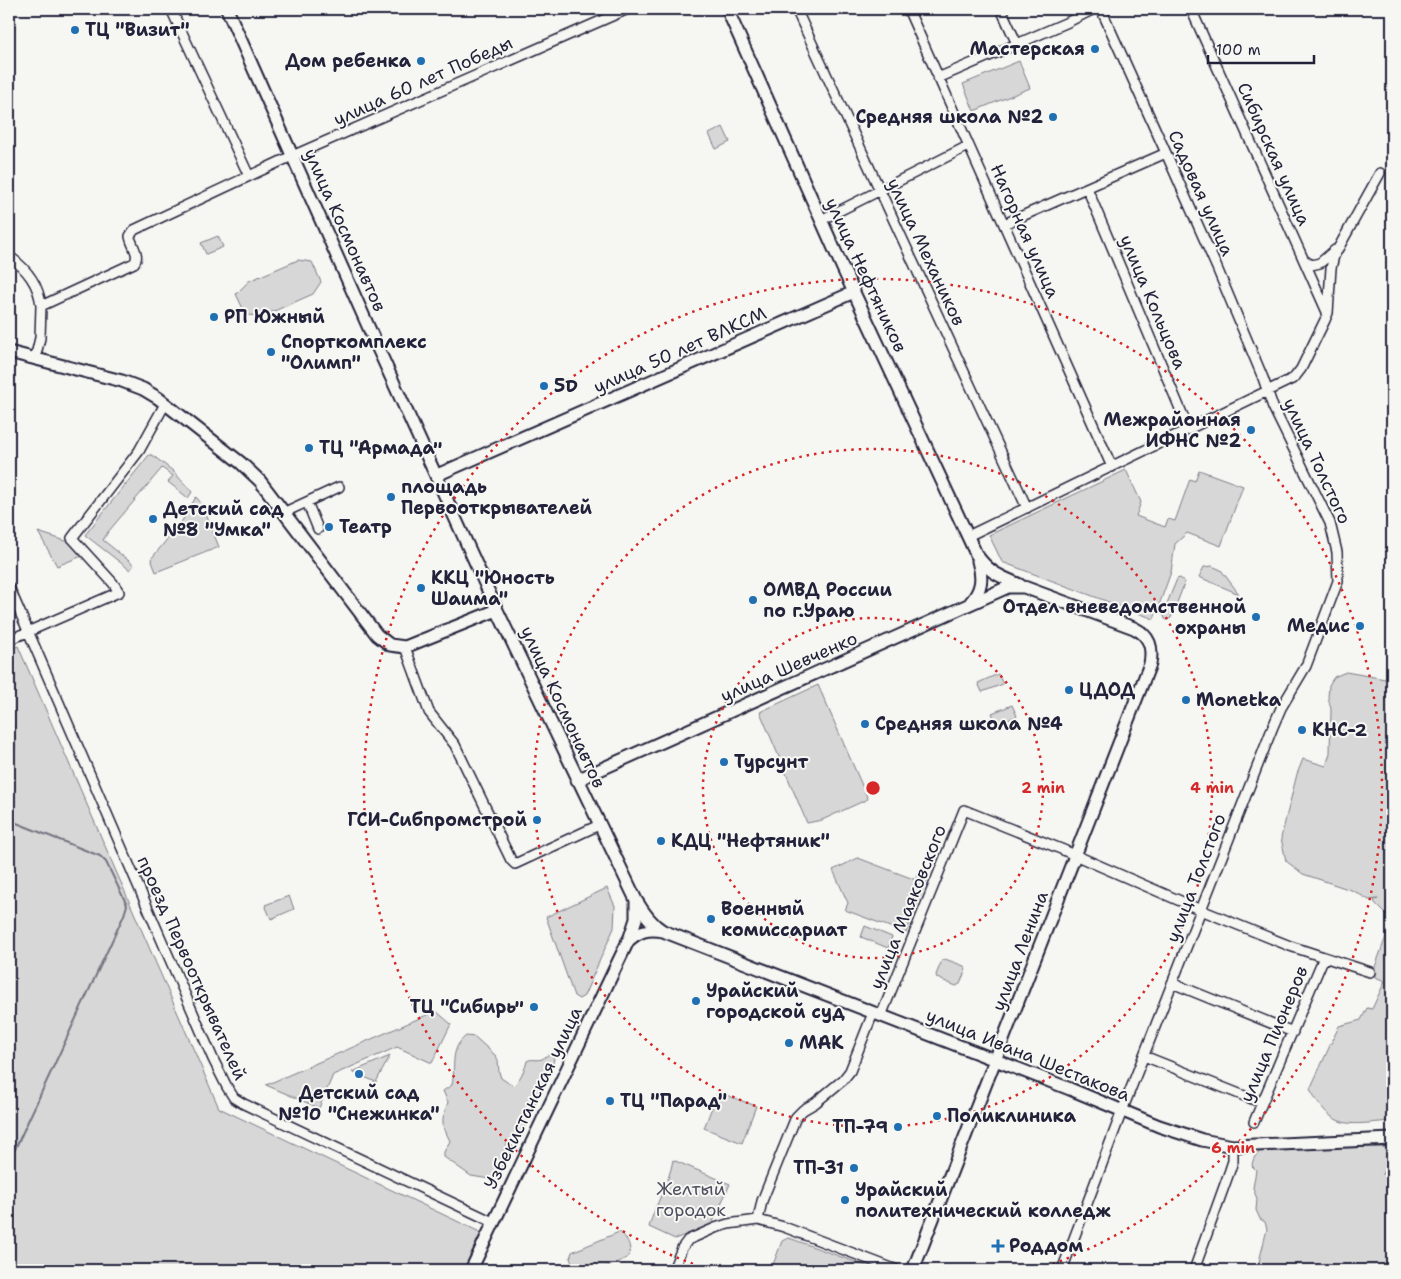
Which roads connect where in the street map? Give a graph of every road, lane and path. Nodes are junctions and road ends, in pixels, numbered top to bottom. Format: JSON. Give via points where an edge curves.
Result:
{"nodes":[{"id":1,"x":171,"y":9,"type":"edge"},
{"id":2,"x":227,"y":9,"type":"edge"},
{"id":3,"x":628,"y":9,"type":"edge"},
{"id":4,"x":727,"y":9,"type":"edge"},
{"id":5,"x":796,"y":9,"type":"edge"},
{"id":6,"x":908,"y":9,"type":"edge"},
{"id":7,"x":1001,"y":9,"type":"edge"},
{"id":8,"x":1094,"y":9,"type":"edge"},
{"id":9,"x":1100,"y":9,"type":"edge"},
{"id":10,"x":1191,"y":9,"type":"edge"},
{"id":11,"x":1017,"y":44,"type":"junction"},
{"id":12,"x":938,"y":78,"type":"junction"},
{"id":13,"x":968,"y":146,"type":"junction"},
{"id":14,"x":1166,"y":153,"type":"junction"},
{"id":15,"x":292,"y":156,"type":"junction"},
{"id":16,"x":1380,"y":173,"type":"dead end"},
{"id":17,"x":249,"y":176,"type":"junction"},
{"id":18,"x":1087,"y":188,"type":"junction"},
{"id":19,"x":880,"y":192,"type":"junction"},
{"id":20,"x":821,"y":220,"type":"junction"},
{"id":21,"x":1004,"y":224,"type":"junction"},
{"id":22,"x":1337,"y":248,"type":"junction"},
{"id":23,"x":9,"y":256,"type":"edge"},
{"id":24,"x":1304,"y":259,"type":"junction"},
{"id":25,"x":854,"y":292,"type":"junction"},
{"id":26,"x":41,"y":306,"type":"junction"},
{"id":27,"x":1328,"y":313,"type":"junction"},
{"id":28,"x":9,"y":352,"type":"edge"},
{"id":29,"x":36,"y":359,"type":"junction"},
{"id":30,"x":1268,"y":392,"type":"junction"},
{"id":31,"x":165,"y":404,"type":"junction"},
{"id":32,"x":1189,"y":430,"type":"junction"},
{"id":33,"x":1112,"y":467,"type":"junction"},
{"id":34,"x":437,"y":475,"type":"junction"},
{"id":35,"x":339,"y":487,"type":"dead end"},
{"id":36,"x":306,"y":502,"type":"junction"},
{"id":37,"x":1027,"y":508,"type":"junction"},
{"id":38,"x":285,"y":512,"type":"junction"},
{"id":39,"x":318,"y":529,"type":"dead end"},
{"id":40,"x":968,"y":536,"type":"junction"},
{"id":41,"x":976,"y":554,"type":"junction"},
{"id":42,"x":1024,"y":586,"type":"junction"},
{"id":43,"x":9,"y":587,"type":"edge"},
{"id":44,"x":969,"y":605,"type":"junction"},
{"id":45,"x":497,"y":610,"type":"junction"},
{"id":46,"x":27,"y":631,"type":"junction"},
{"id":47,"x":9,"y":640,"type":"edge"},
{"id":48,"x":405,"y":647,"type":"junction"},
{"id":49,"x":577,"y":780,"type":"junction"},
{"id":50,"x":599,"y":825,"type":"junction"},
{"id":51,"x":1076,"y":855,"type":"junction"},
{"id":52,"x":636,"y":900,"type":"junction"},
{"id":53,"x":1201,"y":910,"type":"junction"},
{"id":54,"x":663,"y":931,"type":"junction"},
{"id":55,"x":627,"y":942,"type":"junction"},
{"id":56,"x":1324,"y":958,"type":"junction"},
{"id":57,"x":1370,"y":972,"type":"dead end"},
{"id":58,"x":1172,"y":983,"type":"junction"},
{"id":59,"x":877,"y":1015,"type":"junction"},
{"id":60,"x":1293,"y":1032,"type":"junction"},
{"id":61,"x":1144,"y":1056,"type":"junction"},
{"id":62,"x":996,"y":1061,"type":"junction"},
{"id":63,"x":1262,"y":1103,"type":"junction"},
{"id":64,"x":1122,"y":1111,"type":"junction"},
{"id":65,"x":1254,"y":1122,"type":"dead end"},
{"id":66,"x":1392,"y":1139,"type":"edge"},
{"id":67,"x":1233,"y":1146,"type":"junction"},
{"id":68,"x":758,"y":1220,"type":"junction"},
{"id":69,"x":493,"y":1222,"type":"junction"},
{"id":70,"x":471,"y":1270,"type":"edge"},
{"id":71,"x":673,"y":1270,"type":"edge"},
{"id":72,"x":897,"y":1270,"type":"edge"},
{"id":73,"x":913,"y":1270,"type":"edge"},
{"id":74,"x":1062,"y":1270,"type":"edge"},
{"id":75,"x":1194,"y":1270,"type":"edge"}],
"edges":[{"from":1,"to":17,"type":"street"},
{"from":2,"to":15,"type":"main road","name":"улица Космонавтов"},
{"from":3,"to":15,"type":"street","name":"улица 60 лет Победы"},
{"from":4,"to":20,"type":"main road","name":"улица Нефтяников"},
{"from":5,"to":19,"type":"street","name":"улица Механиков"},
{"from":6,"to":12,"type":"street","name":"Нагорная улица"},
{"from":7,"to":11,"type":"street"},
{"from":8,"to":11,"type":"street"},
{"from":9,"to":14,"type":"street","name":"Садовая улица"},
{"from":10,"to":24,"type":"street","name":"Сибирская улица"},
{"from":11,"to":12,"type":"street"},
{"from":12,"to":13,"type":"street","name":"Нагорная улица"},
{"from":13,"to":19,"type":"street"},
{"from":13,"to":21,"type":"street","name":"Нагорная улица"},
{"from":14,"to":18,"type":"street"},
{"from":14,"to":30,"type":"street","name":"Садовая улица"},
{"from":15,"to":17,"type":"street","name":"улица 60 лет Победы"},
{"from":15,"to":34,"type":"main road","name":"улица Космонавтов"},
{"from":16,"to":22,"type":"street"},
{"from":17,"to":26,"type":"street","name":"улица 60 лет Победы","via":[[134,230],[130,236],[137,256],[134,263]]},
{"from":18,"to":21,"type":"street"},
{"from":18,"to":32,"type":"street","name":"улица Кольцова"},
{"from":19,"to":20,"type":"street"},
{"from":19,"to":37,"type":"street","name":"улица Механиков"},
{"from":20,"to":25,"type":"main road","name":"улица Нефтяников"},
{"from":21,"to":33,"type":"street","name":"Нагорная улица"},
{"from":22,"to":24,"type":"street","via":[[1317,264],[1311,265]]},
{"from":22,"to":27,"type":"street","via":[[1331,268]]},
{"from":23,"to":26,"type":"street","via":[[32,278]]},
{"from":24,"to":27,"type":"street","name":"Сибирская улица"},
{"from":25,"to":34,"type":"main road","name":"улица 50 лет ВЛКСМ"},
{"from":25,"to":40,"type":"main road","name":"улица Нефтяников"},
{"from":26,"to":29,"type":"street"},
{"from":27,"to":30,"type":"street","via":[[1297,375]]},
{"from":28,"to":29,"type":"main road"},
{"from":29,"to":31,"type":"main road","via":[[133,384]]},
{"from":30,"to":32,"type":"street"},
{"from":30,"to":53,"type":"street","name":"улица Толстого","via":[[1330,523],[1337,552],[1338,581],[1306,666],[1277,716]]},
{"from":31,"to":38,"type":"main road","via":[[254,475]]},
{"from":31,"to":46,"type":"street","via":[[139,451],[72,538],[119,592]]},
{"from":32,"to":33,"type":"street"},
{"from":33,"to":37,"type":"street"},
{"from":34,"to":45,"type":"main road","name":"улица Космонавтов"},
{"from":35,"to":36,"type":"street"},
{"from":36,"to":38,"type":"street"},
{"from":36,"to":39,"type":"street"},
{"from":37,"to":40,"type":"street"},
{"from":38,"to":48,"type":"main road","via":[[377,635],[390,645]]},
{"from":40,"to":41,"type":"main road","name":"улица Нефтяников"},
{"from":41,"to":42,"type":"main road","name":"улица Нефтяников","via":[[993,573]]},
{"from":41,"to":44,"type":"main road","name":"улица Нефтяников","via":[[982,582]]},
{"from":42,"to":44,"type":"main road","name":"улица Шевченко","via":[[1008,587]]},
{"from":42,"to":51,"type":"main road","name":"улица Ленина","via":[[1134,628],[1150,643],[1150,664]]},
{"from":43,"to":46,"type":"street","name":"проезд Первооткрывателей"},
{"from":44,"to":49,"type":"main road","name":"улица Шевченко"},
{"from":45,"to":48,"type":"main road"},
{"from":45,"to":49,"type":"main road","name":"улица Космонавтов"},
{"from":46,"to":47,"type":"street"},
{"from":46,"to":69,"type":"street","name":"проезд Первооткрывателей","via":[[231,1094],[244,1104]]},
{"from":48,"to":50,"type":"street","via":[[429,712],[455,744],[515,864]]},
{"from":49,"to":50,"type":"main road","name":"улица Космонавтов"},
{"from":50,"to":52,"type":"main road","name":"улица Космонавтов"},
{"from":51,"to":53,"type":"street"},
{"from":51,"to":59,"type":"street","name":"улица Маяковского","via":[[964,810]]},
{"from":51,"to":62,"type":"main road","name":"улица Ленина"},
{"from":52,"to":54,"type":"main road","name":"улица Космонавтов","via":[[646,916]]},
{"from":52,"to":55,"type":"main road","name":"Узбекистанская улица","via":[[636,919]]},
{"from":53,"to":56,"type":"street"},
{"from":53,"to":58,"type":"street","name":"улица Толстого"},
{"from":54,"to":55,"type":"main road","via":[[646,930]]},
{"from":54,"to":59,"type":"main road","name":"улица Ивана Шестакова"},
{"from":55,"to":69,"type":"main road","name":"Узбекистанская улица"},
{"from":56,"to":57,"type":"street"},
{"from":56,"to":60,"type":"street","name":"улица Пионеров"},
{"from":58,"to":60,"type":"street"},
{"from":58,"to":61,"type":"street","name":"улица Толстого"},
{"from":59,"to":62,"type":"main road","name":"улица Ивана Шестакова"},
{"from":59,"to":68,"type":"street","name":"улица Маяковского","via":[[843,1080],[796,1117],[762,1201]]},
{"from":60,"to":63,"type":"street","name":"улица Пионеров"},
{"from":61,"to":63,"type":"street"},
{"from":61,"to":64,"type":"street","name":"улица Толстого"},
{"from":62,"to":64,"type":"main road","name":"улица Ивана Шестакова"},
{"from":62,"to":73,"type":"main road","name":"улица Ленина"},
{"from":63,"to":65,"type":"street","name":"улица Пионеров"},
{"from":64,"to":67,"type":"main road","name":"улица Ивана Шестакова","via":[[1189,1136]]},
{"from":64,"to":74,"type":"street","name":"улица Толстого"},
{"from":66,"to":67,"type":"main road","name":"улица Ивана Шестакова"},
{"from":67,"to":75,"type":"street","via":[[1233,1161]]},
{"from":68,"to":71,"type":"street","via":[[726,1224],[688,1240]]},
{"from":68,"to":72,"type":"street"},
{"from":69,"to":70,"type":"main road","name":"Узбекистанская улица"}]}
